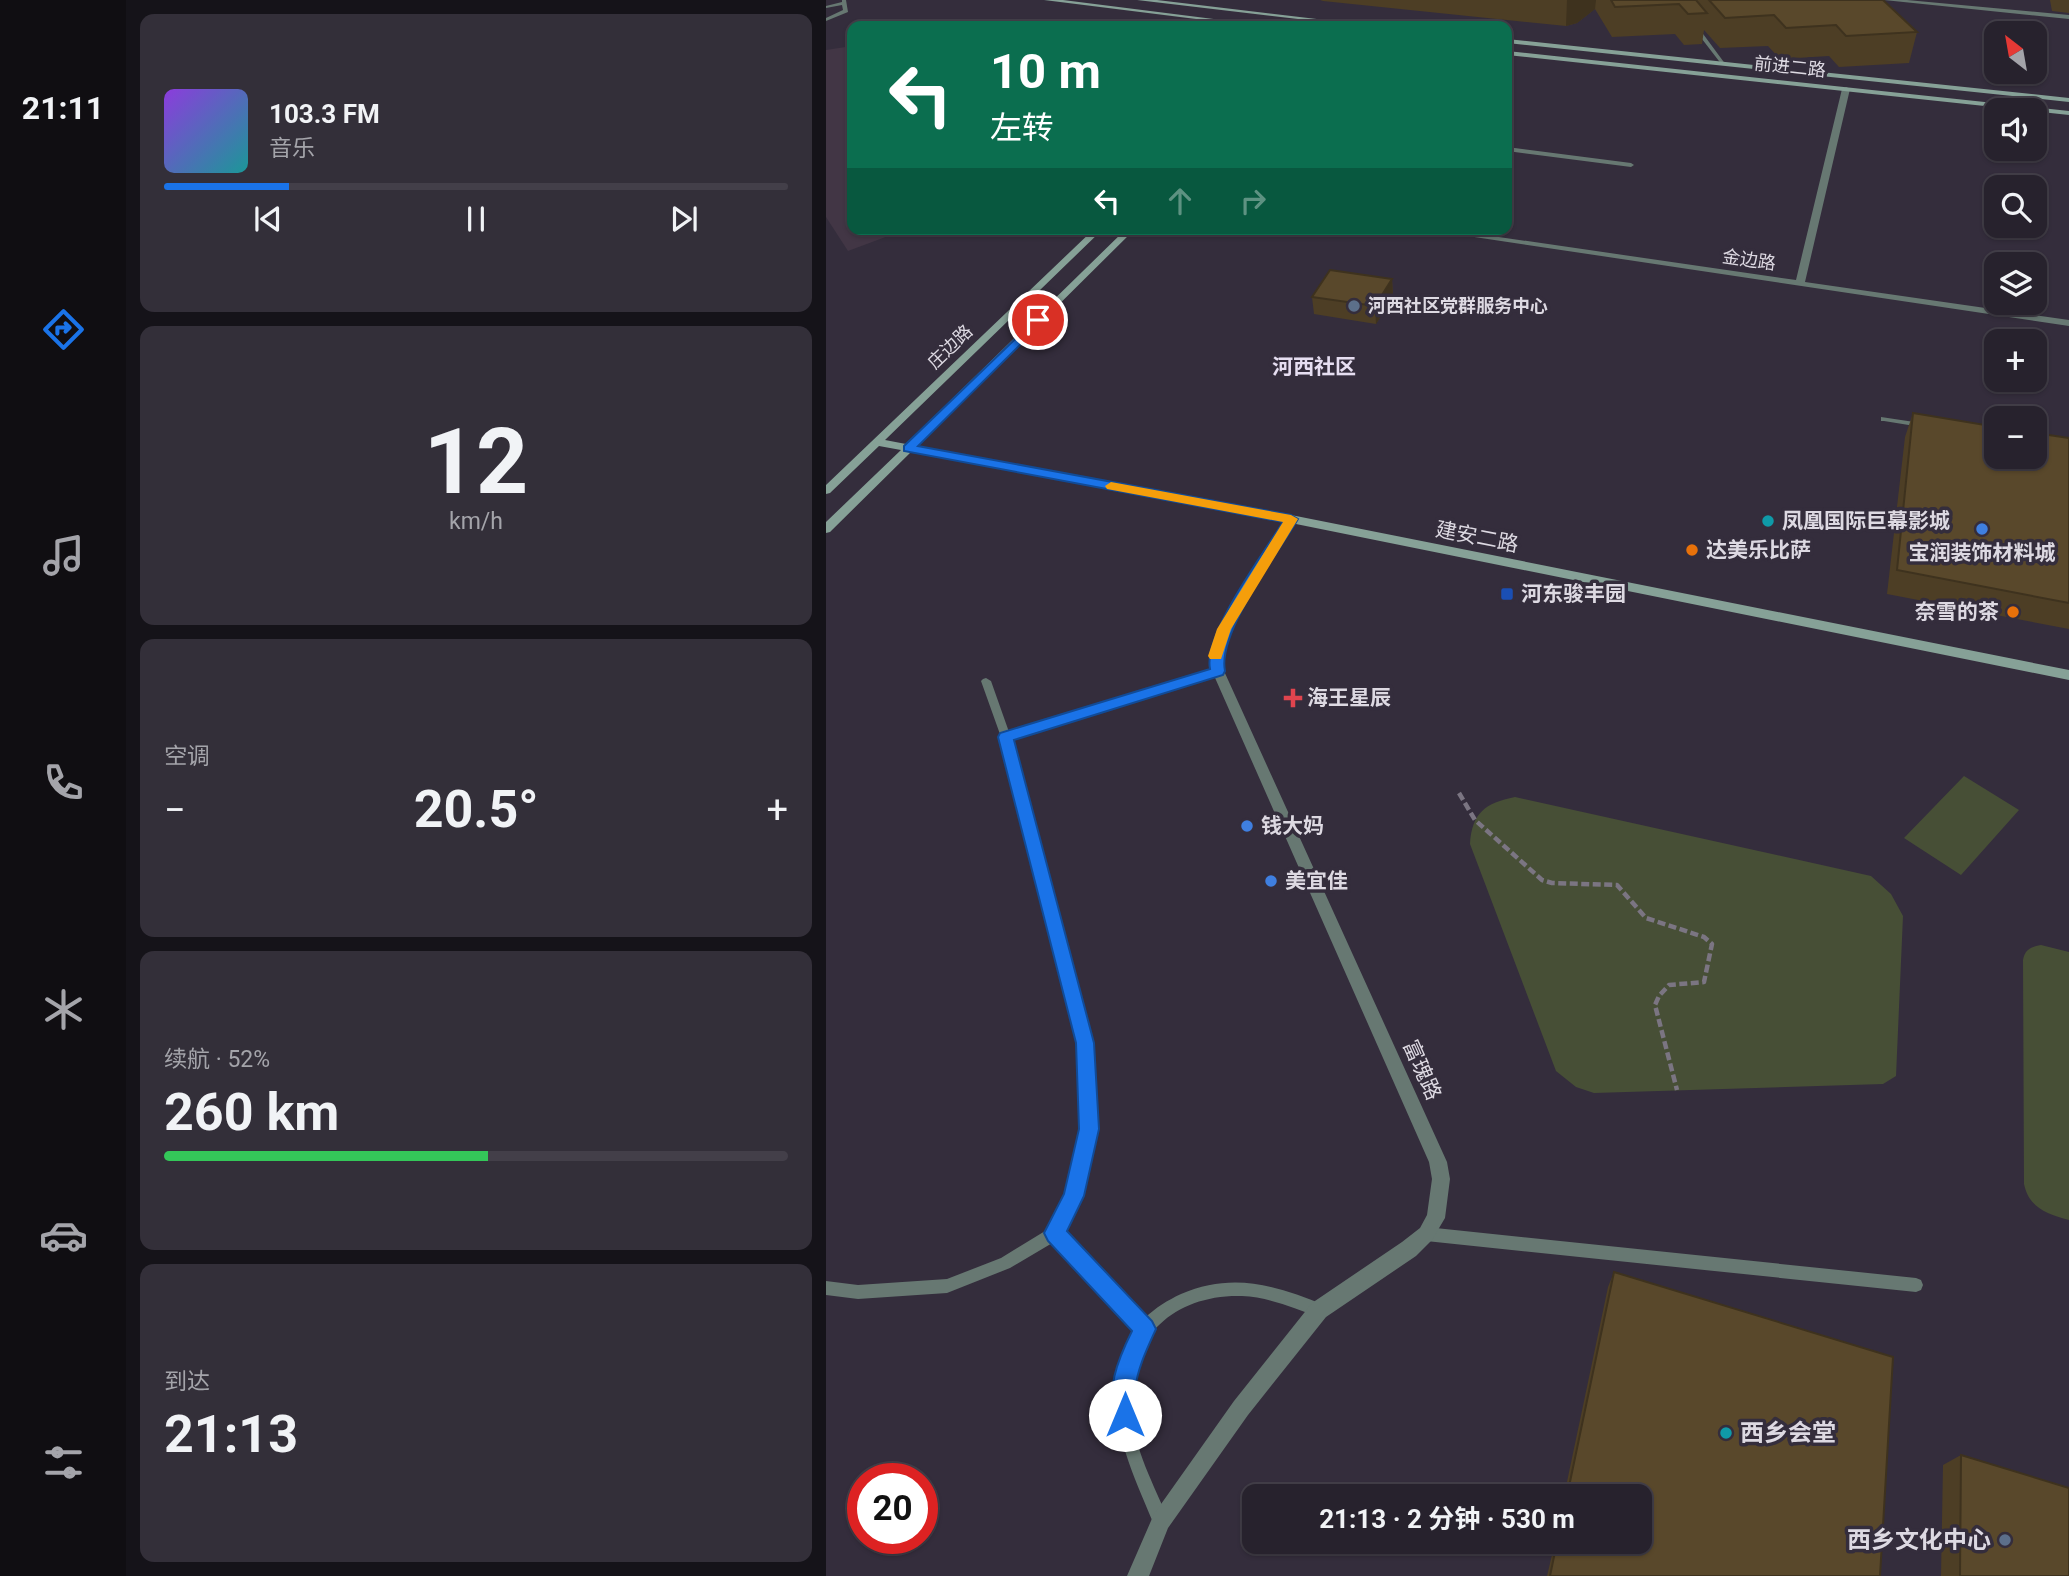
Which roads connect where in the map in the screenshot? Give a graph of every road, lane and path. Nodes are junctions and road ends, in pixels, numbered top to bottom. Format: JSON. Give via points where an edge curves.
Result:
{"nodes":[{"id":1,"x":1047,"y":0,"type":"edge"},
{"id":2,"x":1140,"y":0,"type":"edge"},
{"id":3,"x":1675,"y":0,"type":"edge"},
{"id":4,"x":1887,"y":0,"type":"edge"},
{"id":5,"x":844,"y":2,"type":"edge"},
{"id":6,"x":826,"y":6,"type":"edge"},
{"id":7,"x":826,"y":17,"type":"edge"},
{"id":8,"x":2069,"y":17,"type":"edge"},
{"id":9,"x":1224,"y":21,"type":"edge"},
{"id":10,"x":1304,"y":21,"type":"edge"},
{"id":11,"x":1512,"y":41,"type":"edge"},
{"id":12,"x":1512,"y":54,"type":"edge"},
{"id":13,"x":1724,"y":64,"type":"junction"},
{"id":14,"x":1846,"y":89,"type":"junction"},
{"id":15,"x":2069,"y":100,"type":"edge"},
{"id":16,"x":2069,"y":113,"type":"edge"},
{"id":17,"x":1512,"y":150,"type":"edge"},
{"id":18,"x":1631,"y":165,"type":"dead end"},
{"id":19,"x":1093,"y":235,"type":"edge"},
{"id":20,"x":1124,"y":235,"type":"edge"},
{"id":21,"x":1466,"y":235,"type":"edge"},
{"id":22,"x":1800,"y":284,"type":"junction"},
{"id":23,"x":2069,"y":323,"type":"edge"},
{"id":24,"x":1885,"y":419,"type":"dead end"},
{"id":25,"x":1934,"y":427,"type":"edge"},
{"id":26,"x":877,"y":442,"type":"junction"},
{"id":27,"x":909,"y":448,"type":"junction"},
{"id":28,"x":826,"y":491,"type":"edge"},
{"id":29,"x":1291,"y":519,"type":"junction"},
{"id":30,"x":826,"y":529,"type":"edge"},
{"id":31,"x":1218,"y":671,"type":"junction"},
{"id":32,"x":2069,"y":675,"type":"edge"},
{"id":33,"x":986,"y":681,"type":"dead end"},
{"id":34,"x":1006,"y":737,"type":"junction"},
{"id":35,"x":1459,"y":793,"type":"dead end"},
{"id":36,"x":1677,"y":1090,"type":"dead end"},
{"id":37,"x":1055,"y":1233,"type":"junction"},
{"id":38,"x":1426,"y":1234,"type":"junction"},
{"id":39,"x":1916,"y":1285,"type":"dead end"},
{"id":40,"x":826,"y":1288,"type":"edge"},
{"id":41,"x":1319,"y":1310,"type":"junction"},
{"id":42,"x":1145,"y":1329,"type":"junction"},
{"id":43,"x":1161,"y":1521,"type":"junction"},
{"id":44,"x":1138,"y":1576,"type":"edge"}],
"edges":[{"from":1,"to":9,"type":"main road"},
{"from":2,"to":10,"type":"main road"},
{"from":3,"to":13,"type":"street"},
{"from":4,"to":8,"type":"street"},
{"from":5,"to":6,"type":"lane"},
{"from":5,"to":7,"type":"lane","via":[[846,11]]},
{"from":11,"to":13,"type":"main road","name":"前进二路"},
{"from":12,"to":14,"type":"main road","name":"前进二路"},
{"from":13,"to":15,"type":"main road","name":"前进二路"},
{"from":14,"to":16,"type":"main road","name":"前进二路"},
{"from":14,"to":22,"type":"street"},
{"from":17,"to":18,"type":"lane"},
{"from":19,"to":26,"type":"main road","name":"庄边路"},
{"from":20,"to":27,"type":"main road"},
{"from":21,"to":22,"type":"street","name":"金边路"},
{"from":22,"to":23,"type":"street","name":"金边路"},
{"from":24,"to":25,"type":"lane"},
{"from":26,"to":27,"type":"main road","name":"建安二路"},
{"from":26,"to":28,"type":"main road","name":"庄边路"},
{"from":27,"to":29,"type":"main road","name":"建安二路"},
{"from":27,"to":30,"type":"main road"},
{"from":29,"to":31,"type":"street","name":"富瑰路","via":[[1224,629],[1215,658]]},
{"from":29,"to":32,"type":"main road","name":"建安二路"},
{"from":31,"to":34,"type":"lane"},
{"from":31,"to":38,"type":"street","name":"富瑰路","via":[[1438,1162],[1441,1179],[1436,1218]]},
{"from":33,"to":34,"type":"lane"},
{"from":34,"to":37,"type":"lane","via":[[1085,1043],[1089,1129],[1074,1196]]},
{"from":35,"to":36,"type":"path","via":[[1475,820],[1542,880],[1617,885],[1646,918],[1704,937],[1712,944],[1704,982],[1680,980],[1657,997],[1654,1005]]},
{"from":37,"to":40,"type":"lane","via":[[1005,1263],[947,1286],[858,1292]]},
{"from":37,"to":42,"type":"lane"},
{"from":38,"to":39,"type":"lane"},
{"from":38,"to":41,"type":"street"},
{"from":41,"to":42,"type":"lane","via":[[1281,1296],[1241,1289],[1206,1292],[1172,1307]]},
{"from":41,"to":43,"type":"street","via":[[1241,1408]]},
{"from":42,"to":43,"type":"lane","via":[[1131,1356],[1123,1393],[1128,1438]]},
{"from":43,"to":44,"type":"street"}]}
